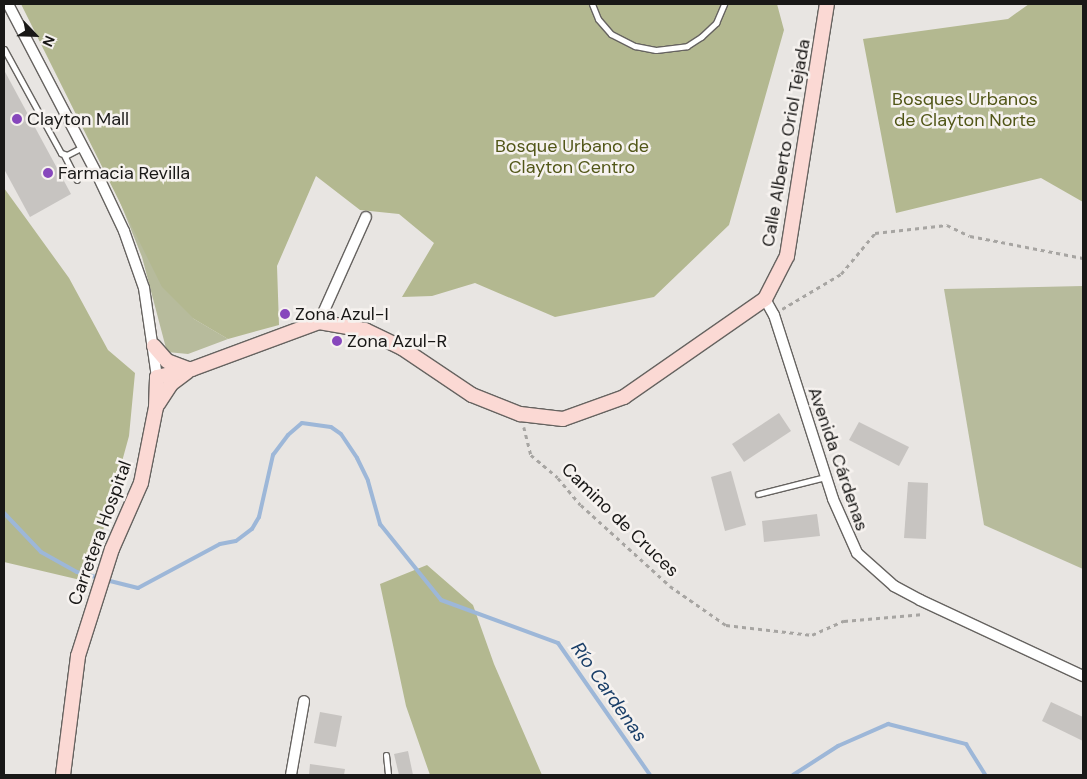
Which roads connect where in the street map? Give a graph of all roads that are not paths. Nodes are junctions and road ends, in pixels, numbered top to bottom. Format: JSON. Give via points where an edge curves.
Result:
{"nodes":[{"id":1,"x":8,"y":4,"type":"edge"},
{"id":2,"x":592,"y":4,"type":"edge"},
{"id":3,"x":724,"y":4,"type":"edge"},
{"id":4,"x":827,"y":4,"type":"edge"},
{"id":5,"x":4,"y":49,"type":"edge"},
{"id":6,"x":83,"y":147,"type":"junction"},
{"id":7,"x":64,"y":155,"type":"junction"},
{"id":8,"x":77,"y":180,"type":"dead end"},
{"id":9,"x":366,"y":217,"type":"dead end"},
{"id":10,"x":765,"y":299,"type":"junction"},
{"id":11,"x":319,"y":322,"type":"junction"},
{"id":12,"x":154,"y":346,"type":"junction"},
{"id":13,"x":192,"y":369,"type":"junction"},
{"id":14,"x":157,"y":377,"type":"junction"},
{"id":15,"x":156,"y":407,"type":"junction"},
{"id":16,"x":825,"y":477,"type":"junction"},
{"id":17,"x":758,"y":494,"type":"dead end"},
{"id":18,"x":1083,"y":676,"type":"edge"},
{"id":19,"x":304,"y":701,"type":"dead end"},
{"id":20,"x":386,"y":755,"type":"dead end"},
{"id":21,"x":63,"y":775,"type":"edge"},
{"id":22,"x":291,"y":775,"type":"edge"},
{"id":23,"x":388,"y":775,"type":"edge"}],
"edges":[{"from":1,"to":6,"type":"street","name":"Carretera Hospital"},
{"from":2,"to":3,"type":"lane","via":[[598,19],[611,34],[635,46],[656,50],[687,46],[701,37],[716,23]]},
{"from":4,"to":10,"type":"street","name":"Calle Alberto Oriol Tejada","via":[[787,256]]},
{"from":5,"to":7,"type":"lane"},
{"from":6,"to":7,"type":"lane"},
{"from":6,"to":12,"type":"street","name":"Carretera Hospital","via":[[133,256],[144,288]]},
{"from":7,"to":8,"type":"lane"},
{"from":9,"to":11,"type":"street"},
{"from":10,"to":11,"type":"street","name":"Calle Alberto Oriol Tejada","via":[[636,390],[608,405],[563,419],[533,417],[506,409],[472,394],[402,348],[365,330]]},
{"from":10,"to":16,"type":"street","name":"Avenida Cárdenas","via":[[774,315]]},
{"from":11,"to":13,"type":"street"},
{"from":12,"to":13,"type":"street","via":[[167,361]]},
{"from":12,"to":14,"type":"street","name":"Carretera Hospital"},
{"from":13,"to":14,"type":"street"},
{"from":13,"to":15,"type":"street","via":[[171,384]]},
{"from":14,"to":15,"type":"street","name":"Carretera Hospital"},
{"from":15,"to":21,"type":"street","name":"Carretera Hospital","via":[[141,483],[112,549],[85,630],[75,670]]},
{"from":16,"to":17,"type":"lane"},
{"from":16,"to":18,"type":"street","name":"Avenida Cárdenas","via":[[857,554],[894,586]]},
{"from":19,"to":22,"type":"street"},
{"from":20,"to":23,"type":"lane"}]}
